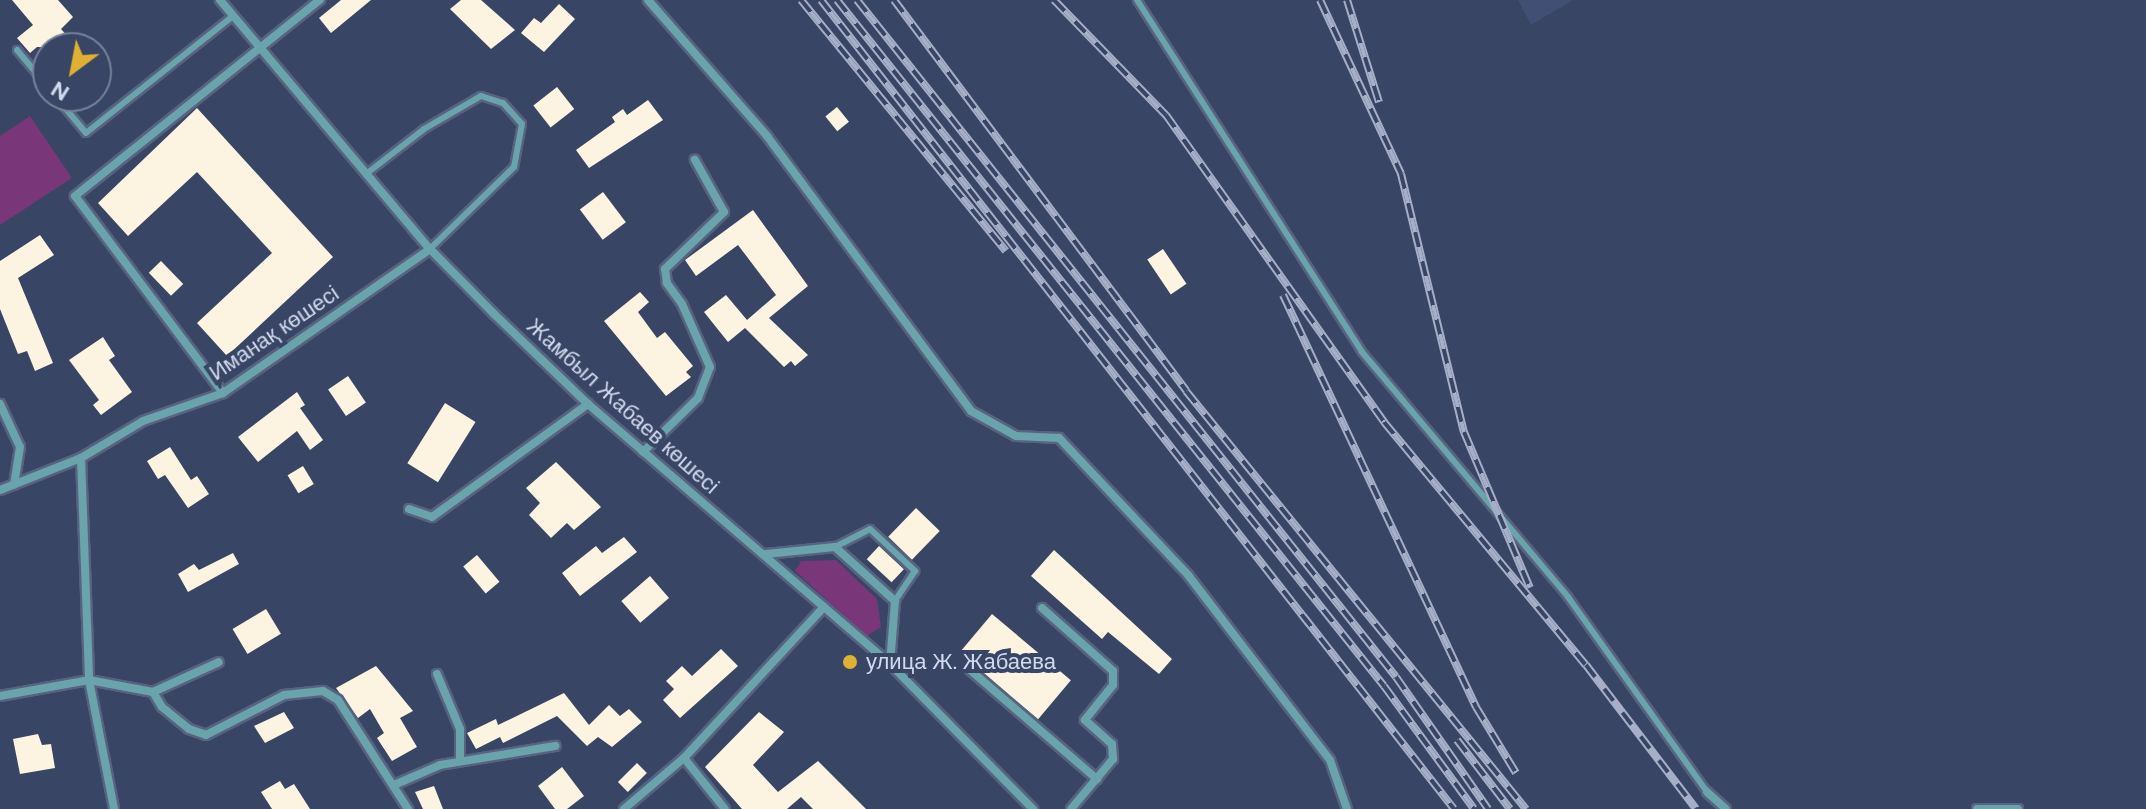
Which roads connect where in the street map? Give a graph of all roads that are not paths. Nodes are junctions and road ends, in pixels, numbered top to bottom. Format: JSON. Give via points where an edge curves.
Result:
{"nodes":[{"id":1,"x":220,"y":0,"type":"edge"},
{"id":2,"x":320,"y":0,"type":"edge"},
{"id":3,"x":648,"y":0,"type":"edge"},
{"id":4,"x":1137,"y":0,"type":"edge"},
{"id":5,"x":233,"y":16,"type":"junction"},
{"id":6,"x":260,"y":47,"type":"junction"},
{"id":7,"x":17,"y":50,"type":"dead end"},
{"id":8,"x":32,"y":68,"type":"edge"},
{"id":9,"x":68,"y":112,"type":"edge"},
{"id":10,"x":695,"y":160,"type":"dead end"},
{"id":11,"x":366,"y":174,"type":"junction"},
{"id":12,"x":430,"y":249,"type":"junction"},
{"id":13,"x":223,"y":393,"type":"junction"},
{"id":14,"x":0,"y":404,"type":"edge"},
{"id":15,"x":588,"y":404,"type":"junction"},
{"id":16,"x":643,"y":452,"type":"junction"},
{"id":17,"x":81,"y":458,"type":"junction"},
{"id":18,"x":14,"y":485,"type":"junction"},
{"id":19,"x":0,"y":490,"type":"edge"},
{"id":20,"x":409,"y":509,"type":"dead end"},
{"id":21,"x":835,"y":547,"type":"junction"},
{"id":22,"x":766,"y":554,"type":"junction"},
{"id":23,"x":895,"y":601,"type":"junction"},
{"id":24,"x":824,"y":607,"type":"junction"},
{"id":25,"x":1042,"y":608,"type":"dead end"},
{"id":26,"x":219,"y":662,"type":"dead end"},
{"id":27,"x":890,"y":664,"type":"junction"},
{"id":28,"x":969,"y":669,"type":"dead end"},
{"id":29,"x":437,"y":674,"type":"dead end"},
{"id":30,"x":89,"y":680,"type":"junction"},
{"id":31,"x":153,"y":692,"type":"junction"},
{"id":32,"x":0,"y":696,"type":"edge"},
{"id":33,"x":555,"y":746,"type":"dead end"},
{"id":34,"x":684,"y":758,"type":"junction"},
{"id":35,"x":460,"y":761,"type":"junction"},
{"id":36,"x":1097,"y":779,"type":"junction"},
{"id":37,"x":394,"y":785,"type":"junction"},
{"id":38,"x":1707,"y":792,"type":"joint"},
{"id":39,"x":114,"y":809,"type":"edge"},
{"id":40,"x":408,"y":809,"type":"edge"},
{"id":41,"x":624,"y":809,"type":"edge"},
{"id":42,"x":725,"y":809,"type":"edge"},
{"id":43,"x":1033,"y":809,"type":"edge"},
{"id":44,"x":1071,"y":809,"type":"edge"},
{"id":45,"x":1347,"y":809,"type":"edge"},
{"id":46,"x":1726,"y":809,"type":"edge"},
{"id":47,"x":1977,"y":809,"type":"edge"},
{"id":48,"x":2018,"y":809,"type":"edge"}],
"edges":[{"from":1,"to":5,"type":"street","name":"Жамбыл Жабаев көшесі"},
{"from":2,"to":6,"type":"street"},
{"from":3,"to":45,"type":"street","via":[[767,136],[971,411],[1016,436],[1059,438],[1188,575],[1330,760]]},
{"from":4,"to":38,"type":"lane","via":[[1362,352],[1568,597]]},
{"from":5,"to":6,"type":"street","name":"Жамбыл Жабаев көшесі"},
{"from":5,"to":9,"type":"lane","via":[[86,133]]},
{"from":6,"to":11,"type":"street","name":"Жамбыл Жабаев көшесі"},
{"from":6,"to":13,"type":"street","via":[[75,196]]},
{"from":7,"to":8,"type":"lane"},
{"from":10,"to":16,"type":"street","via":[[724,212],[665,269],[667,283],[710,367],[698,398]]},
{"from":11,"to":12,"type":"street","name":"Жамбыл Жабаев көшесі"},
{"from":11,"to":12,"type":"lane","via":[[435,122],[481,96],[503,103],[522,124],[514,167]]},
{"from":12,"to":13,"type":"street","name":"Иманақ көшесі"},
{"from":12,"to":15,"type":"street","name":"Жамбыл Жабаев көшесі"},
{"from":13,"to":17,"type":"street","name":"Иманақ көшесі","via":[[143,421]]},
{"from":14,"to":18,"type":"street","via":[[20,447]]},
{"from":15,"to":16,"type":"street","name":"Жамбыл Жабаев көшесі"},
{"from":15,"to":20,"type":"street","via":[[432,517]]},
{"from":16,"to":22,"type":"street","name":"Жамбыл Жабаев көшесі"},
{"from":17,"to":18,"type":"street","name":"Иманақ көшесі"},
{"from":17,"to":30,"type":"street"},
{"from":18,"to":19,"type":"street","name":"Иманақ көшесі"},
{"from":21,"to":22,"type":"street"},
{"from":21,"to":23,"type":"street"},
{"from":21,"to":23,"type":"lane","via":[[870,529],[915,571]]},
{"from":22,"to":24,"type":"street","name":"Жамбыл Жабаев көшесі"},
{"from":23,"to":27,"type":"street"},
{"from":24,"to":27,"type":"street","name":"Жамбыл Жабаев көшесі"},
{"from":24,"to":34,"type":"street"},
{"from":25,"to":36,"type":"street","via":[[1113,671],[1113,685],[1085,720],[1112,744],[1113,759]]},
{"from":26,"to":31,"type":"street"},
{"from":27,"to":43,"type":"street","name":"Жамбыл Жабаев көшесі"},
{"from":28,"to":36,"type":"street"},
{"from":29,"to":35,"type":"street","via":[[460,729]]},
{"from":30,"to":31,"type":"street"},
{"from":30,"to":32,"type":"street"},
{"from":30,"to":39,"type":"street"},
{"from":31,"to":37,"type":"street","via":[[162,707],[189,729],[206,735],[284,695],[323,691],[338,700]]},
{"from":33,"to":35,"type":"street"},
{"from":34,"to":41,"type":"street"},
{"from":34,"to":42,"type":"street"},
{"from":35,"to":37,"type":"street"},
{"from":36,"to":44,"type":"street"},
{"from":37,"to":40,"type":"street"},
{"from":38,"to":46,"type":"street"},
{"from":47,"to":48,"type":"street"}]}
